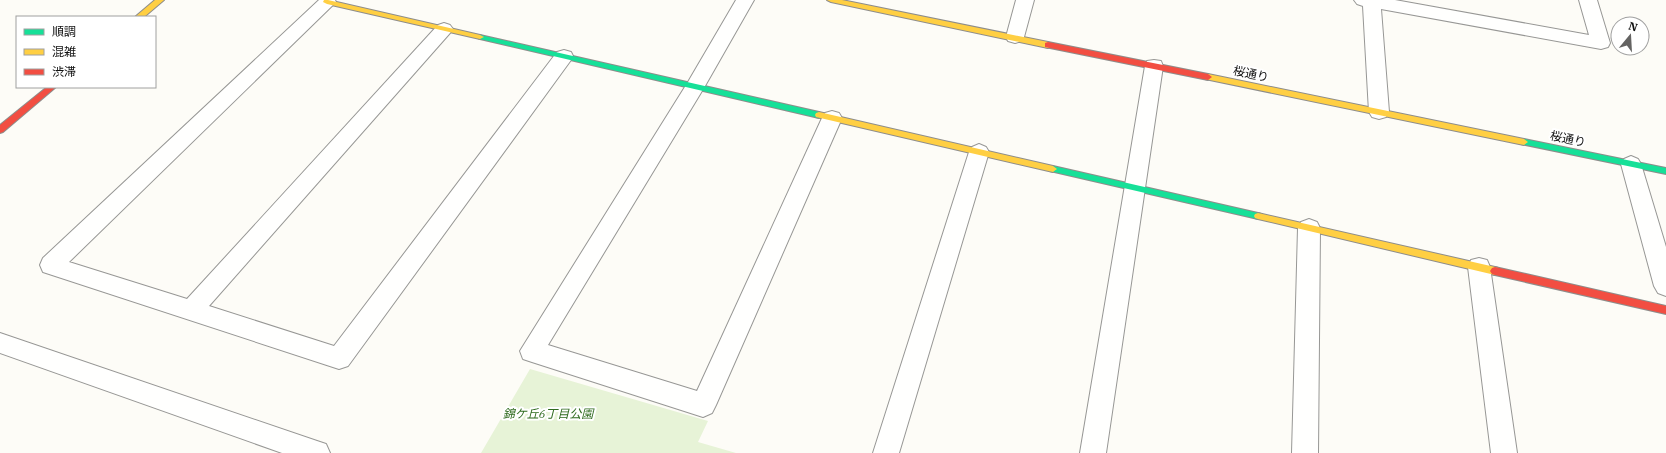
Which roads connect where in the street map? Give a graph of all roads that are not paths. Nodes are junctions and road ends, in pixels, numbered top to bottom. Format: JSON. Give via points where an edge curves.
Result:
{"nodes":[{"id":1,"x":160,"y":0,"type":"edge"},
{"id":2,"x":745,"y":0,"type":"edge"},
{"id":3,"x":831,"y":0,"type":"edge"},
{"id":4,"x":1025,"y":0,"type":"edge"},
{"id":5,"x":1588,"y":0,"type":"edge"},
{"id":6,"x":328,"y":1,"type":"edge"},
{"id":7,"x":1368,"y":1,"type":"edge"},
{"id":8,"x":1451,"y":8,"type":"edge"},
{"id":9,"x":140,"y":16,"type":"edge"},
{"id":10,"x":444,"y":29,"type":"junction"},
{"id":11,"x":1015,"y":37,"type":"junction"},
{"id":12,"x":564,"y":56,"type":"junction"},
{"id":13,"x":1154,"y":66,"type":"junction"},
{"id":14,"x":695,"y":86,"type":"junction"},
{"id":15,"x":51,"y":88,"type":"edge"},
{"id":16,"x":1379,"y":112,"type":"junction"},
{"id":17,"x":832,"y":118,"type":"junction"},
{"id":18,"x":0,"y":130,"type":"edge"},
{"id":19,"x":979,"y":152,"type":"junction"},
{"id":20,"x":1631,"y":164,"type":"junction"},
{"id":21,"x":1666,"y":171,"type":"edge"},
{"id":22,"x":1136,"y":188,"type":"junction"},
{"id":23,"x":1309,"y":228,"type":"junction"},
{"id":24,"x":1479,"y":267,"type":"junction"},
{"id":25,"x":1666,"y":286,"type":"edge"},
{"id":26,"x":192,"y":309,"type":"junction"},
{"id":27,"x":1666,"y":310,"type":"edge"},
{"id":28,"x":0,"y":343,"type":"edge"},
{"id":29,"x":317,"y":453,"type":"edge"},
{"id":30,"x":886,"y":453,"type":"edge"},
{"id":31,"x":1093,"y":453,"type":"edge"},
{"id":32,"x":1305,"y":453,"type":"edge"},
{"id":33,"x":1504,"y":453,"type":"edge"}],
"edges":[{"from":1,"to":9,"type":"street"},
{"from":2,"to":14,"type":"street"},
{"from":3,"to":11,"type":"street","name":"桜通り"},
{"from":4,"to":11,"type":"street"},
{"from":5,"to":8,"type":"street","via":[[1601,43]]},
{"from":6,"to":10,"type":"street"},
{"from":6,"to":26,"type":"street","via":[[51,265]]},
{"from":7,"to":8,"type":"street"},
{"from":7,"to":16,"type":"street"},
{"from":10,"to":12,"type":"street"},
{"from":10,"to":26,"type":"street"},
{"from":11,"to":13,"type":"street","name":"桜通り"},
{"from":12,"to":14,"type":"street"},
{"from":12,"to":26,"type":"street","via":[[339,358]]},
{"from":13,"to":16,"type":"street","name":"桜通り"},
{"from":13,"to":22,"type":"street"},
{"from":14,"to":17,"type":"street"},
{"from":14,"to":17,"type":"street","via":[[532,351],[703,405]]},
{"from":15,"to":18,"type":"street"},
{"from":16,"to":20,"type":"street","name":"桜通り"},
{"from":17,"to":19,"type":"street"},
{"from":19,"to":22,"type":"street"},
{"from":19,"to":30,"type":"street"},
{"from":20,"to":21,"type":"street","name":"桜通り"},
{"from":20,"to":25,"type":"street"},
{"from":22,"to":23,"type":"street"},
{"from":22,"to":31,"type":"street"},
{"from":23,"to":24,"type":"street"},
{"from":23,"to":32,"type":"street"},
{"from":24,"to":27,"type":"street"},
{"from":24,"to":33,"type":"street"},
{"from":28,"to":29,"type":"street"}]}
